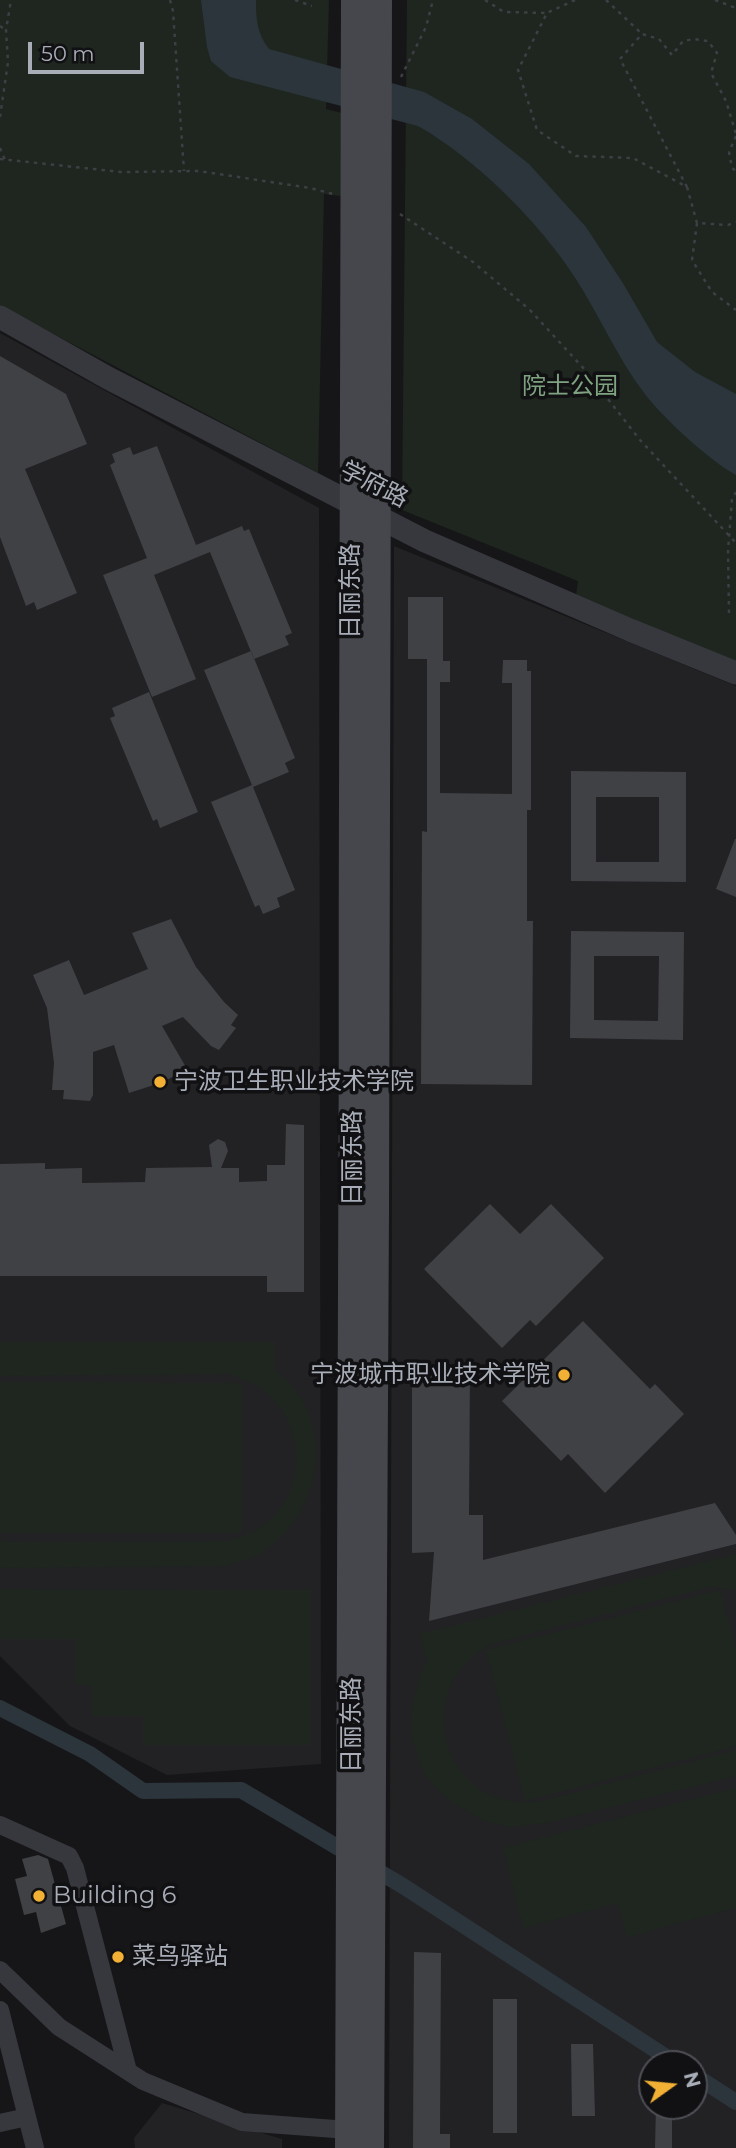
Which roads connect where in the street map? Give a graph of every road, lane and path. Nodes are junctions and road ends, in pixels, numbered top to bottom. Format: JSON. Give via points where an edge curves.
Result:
{"nodes":[{"id":1,"x":10,"y":0,"type":"edge"},
{"id":2,"x":170,"y":0,"type":"edge"},
{"id":3,"x":295,"y":0,"type":"edge"},
{"id":4,"x":354,"y":0,"type":"edge"},
{"id":5,"x":379,"y":0,"type":"edge"},
{"id":6,"x":433,"y":0,"type":"edge"},
{"id":7,"x":485,"y":0,"type":"edge"},
{"id":8,"x":575,"y":0,"type":"edge"},
{"id":9,"x":606,"y":0,"type":"edge"},
{"id":10,"x":715,"y":0,"type":"edge"},
{"id":11,"x":312,"y":6,"type":"dead end"},
{"id":12,"x":736,"y":8,"type":"edge"},
{"id":13,"x":547,"y":13,"type":"junction"},
{"id":14,"x":0,"y":26,"type":"edge"},
{"id":15,"x":6,"y":30,"type":"junction"},
{"id":16,"x":642,"y":34,"type":"junction"},
{"id":17,"x":366,"y":48,"type":"junction"},
{"id":18,"x":401,"y":65,"type":"dead end"},
{"id":19,"x":0,"y":117,"type":"edge"},
{"id":20,"x":736,"y":135,"type":"edge"},
{"id":21,"x":0,"y":148,"type":"edge"},
{"id":22,"x":2,"y":160,"type":"edge"},
{"id":23,"x":184,"y":171,"type":"junction"},
{"id":24,"x":736,"y":171,"type":"edge"},
{"id":25,"x":687,"y":187,"type":"junction"},
{"id":26,"x":352,"y":199,"type":"junction"},
{"id":27,"x":378,"y":206,"type":"junction"},
{"id":28,"x":736,"y":222,"type":"edge"},
{"id":29,"x":697,"y":223,"type":"junction"},
{"id":30,"x":736,"y":310,"type":"edge"},
{"id":31,"x":0,"y":317,"type":"edge"},
{"id":32,"x":736,"y":492,"type":"edge"},
{"id":33,"x":351,"y":503,"type":"junction"},
{"id":34,"x":378,"y":517,"type":"junction"},
{"id":35,"x":729,"y":536,"type":"junction"},
{"id":36,"x":736,"y":543,"type":"edge"},
{"id":37,"x":729,"y":613,"type":"dead end"},
{"id":38,"x":736,"y":673,"type":"edge"},
{"id":39,"x":0,"y":1825,"type":"edge"},
{"id":40,"x":362,"y":1829,"type":"junction"},
{"id":41,"x":362,"y":1889,"type":"junction"},
{"id":42,"x":0,"y":1970,"type":"edge"},
{"id":43,"x":0,"y":2010,"type":"edge"},
{"id":44,"x":128,"y":2071,"type":"junction"},
{"id":45,"x":27,"y":2117,"type":"junction"},
{"id":46,"x":0,"y":2123,"type":"edge"},
{"id":47,"x":348,"y":2139,"type":"edge"},
{"id":48,"x":35,"y":2148,"type":"edge"},
{"id":49,"x":371,"y":2148,"type":"edge"}],
"edges":[{"from":1,"to":15,"type":"path"},
{"from":2,"to":23,"type":"path"},
{"from":3,"to":11,"type":"path"},
{"from":4,"to":17,"type":"main road","name":"日丽东路"},
{"from":5,"to":17,"type":"main road","name":"日丽东路"},
{"from":6,"to":18,"type":"path","via":[[426,27],[401,78]]},
{"from":7,"to":13,"type":"path","via":[[504,12]]},
{"from":8,"to":13,"type":"path"},
{"from":9,"to":16,"type":"path"},
{"from":10,"to":12,"type":"path"},
{"from":13,"to":25,"type":"path","via":[[519,70],[537,130],[576,156],[633,158]]},
{"from":14,"to":15,"type":"path"},
{"from":15,"to":19,"type":"path","via":[[8,62]]},
{"from":16,"to":20,"type":"path","via":[[659,39],[672,55],[683,41],[708,41],[716,53],[710,73],[726,101]]},
{"from":16,"to":25,"type":"path","via":[[621,59]]},
{"from":17,"to":26,"type":"main road","name":"日丽东路","via":[[352,139]]},
{"from":17,"to":27,"type":"main road","name":"日丽东路","via":[[378,141]]},
{"from":20,"to":24,"type":"path","via":[[729,152]]},
{"from":21,"to":22,"type":"path"},
{"from":22,"to":23,"type":"path","via":[[121,172]]},
{"from":23,"to":26,"type":"path","via":[[310,188]]},
{"from":25,"to":29,"type":"path"},
{"from":26,"to":33,"type":"main road","name":"日丽东路"},
{"from":27,"to":34,"type":"main road","name":"日丽东路"},
{"from":27,"to":35,"type":"path","via":[[435,236],[530,310]]},
{"from":28,"to":29,"type":"path"},
{"from":29,"to":30,"type":"path","via":[[692,260],[712,292]]},
{"from":31,"to":33,"type":"street","name":"学府路"},
{"from":32,"to":35,"type":"path"},
{"from":33,"to":34,"type":"street","name":"学府路"},
{"from":33,"to":40,"type":"main road","name":"日丽东路"},
{"from":34,"to":38,"type":"street","name":"学府路"},
{"from":34,"to":40,"type":"main road","name":"日丽东路"},
{"from":35,"to":36,"type":"path"},
{"from":35,"to":37,"type":"path"},
{"from":39,"to":44,"type":"street","via":[[69,1856]]},
{"from":40,"to":41,"type":"main road","name":"日丽东路"},
{"from":41,"to":47,"type":"main road","name":"日丽东路"},
{"from":41,"to":49,"type":"main road","name":"日丽东路"},
{"from":42,"to":44,"type":"street","via":[[59,2026]]},
{"from":43,"to":45,"type":"street"},
{"from":44,"to":47,"type":"street","via":[[242,2122]]},
{"from":45,"to":46,"type":"street"},
{"from":45,"to":48,"type":"street"}]}
